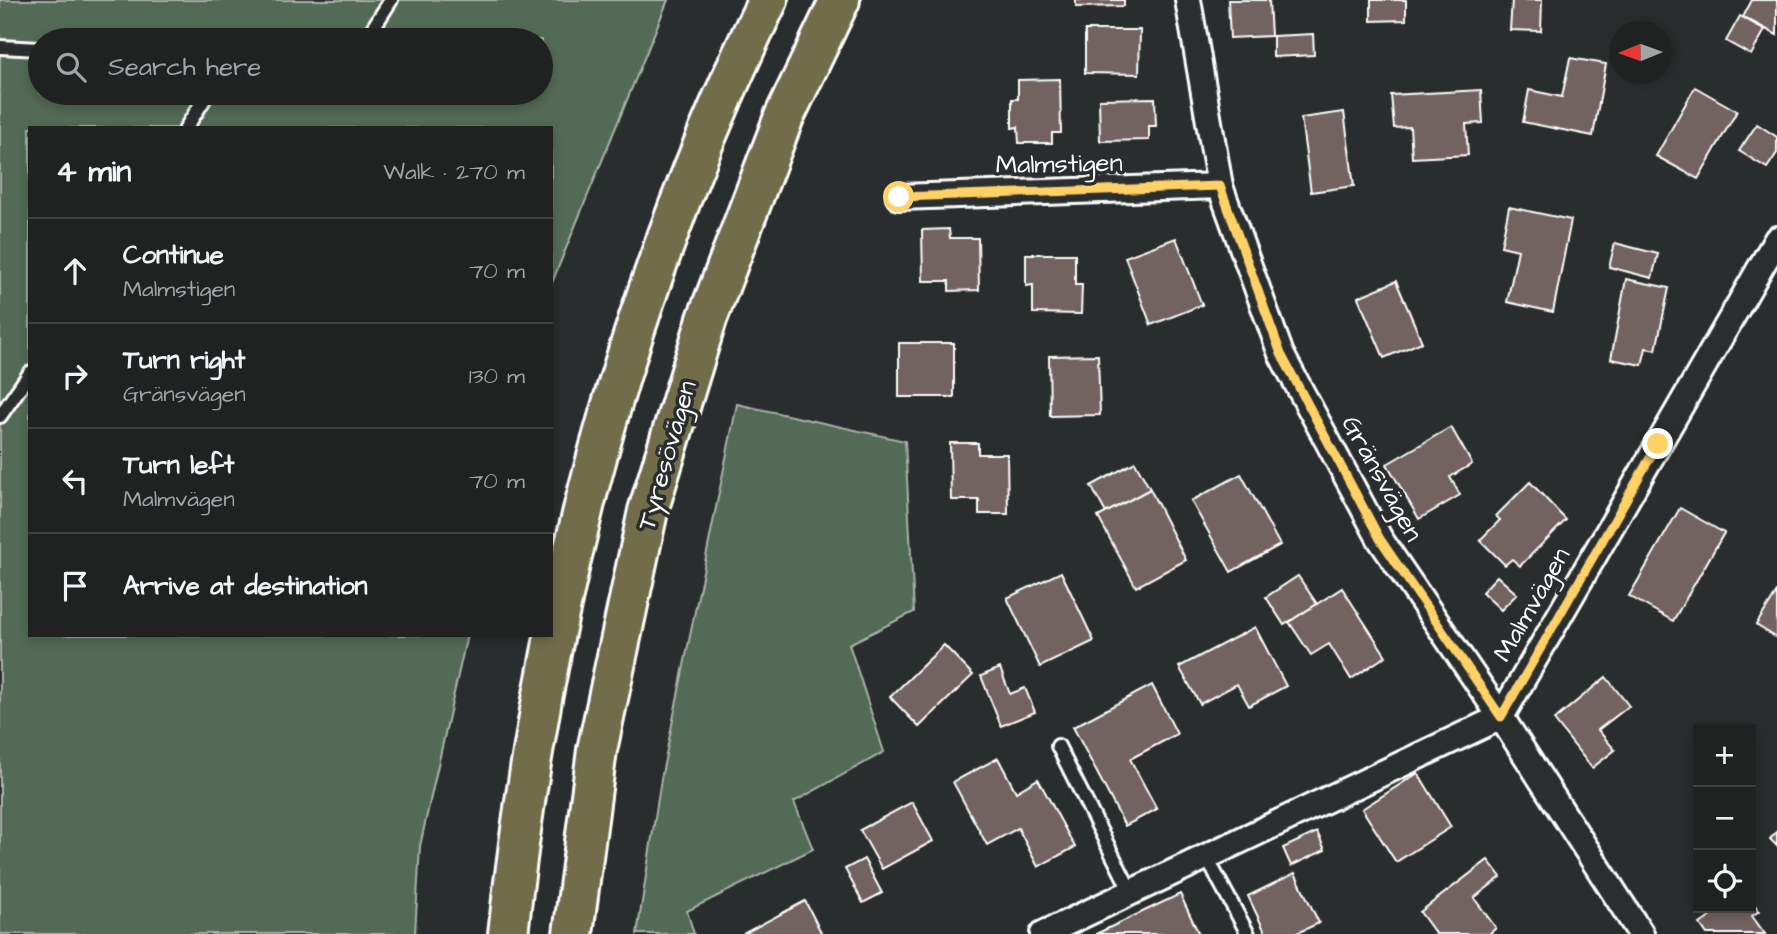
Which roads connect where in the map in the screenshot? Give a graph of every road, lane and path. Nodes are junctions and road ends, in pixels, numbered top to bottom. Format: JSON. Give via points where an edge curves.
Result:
{"nodes":[{"id":1,"x":391,"y":0,"type":"edge"},
{"id":2,"x":768,"y":0,"type":"edge"},
{"id":3,"x":840,"y":0,"type":"edge"},
{"id":4,"x":1188,"y":0,"type":"edge"},
{"id":5,"x":373,"y":28,"type":"edge"},
{"id":6,"x":0,"y":47,"type":"edge"},
{"id":7,"x":28,"y":48,"type":"edge"},
{"id":8,"x":200,"y":105,"type":"edge"},
{"id":9,"x":187,"y":126,"type":"edge"},
{"id":10,"x":1220,"y":186,"type":"junction"},
{"id":11,"x":899,"y":197,"type":"dead end"},
{"id":12,"x":1777,"y":239,"type":"edge"},
{"id":13,"x":28,"y":376,"type":"edge"},
{"id":14,"x":0,"y":416,"type":"edge"},
{"id":15,"x":553,"y":636,"type":"edge"},
{"id":16,"x":553,"y":637,"type":"edge"},
{"id":17,"x":1501,"y":717,"type":"junction"},
{"id":18,"x":1058,"y":746,"type":"dead end"},
{"id":19,"x":1207,"y":858,"type":"junction"},
{"id":20,"x":1131,"y":892,"type":"junction"},
{"id":21,"x":508,"y":934,"type":"edge"},
{"id":22,"x":573,"y":934,"type":"edge"},
{"id":23,"x":1043,"y":934,"type":"edge"},
{"id":24,"x":1248,"y":934,"type":"edge"},
{"id":25,"x":1641,"y":934,"type":"edge"}],
"edges":[{"from":1,"to":5,"type":"lane"},
{"from":2,"to":15,"type":"highway","via":[[729,79],[647,293],[588,482]]},
{"from":3,"to":22,"type":"highway","name":"Tyresövägen","via":[[784,117],[712,306],[648,511],[597,750]]},
{"from":4,"to":10,"type":"street","name":"Gränsvägen"},
{"from":6,"to":7,"type":"lane"},
{"from":8,"to":9,"type":"lane"},
{"from":10,"to":11,"type":"street","name":"Malmstigen"},
{"from":10,"to":17,"type":"street","name":"Gränsvägen","via":[[1281,354],[1380,539]]},
{"from":12,"to":17,"type":"street","name":"Malmvägen"},
{"from":13,"to":14,"type":"lane"},
{"from":16,"to":21,"type":"highway","via":[[531,749]]},
{"from":17,"to":19,"type":"street"},
{"from":17,"to":25,"type":"street","name":"Gränsvägen"},
{"from":18,"to":20,"type":"lane"},
{"from":19,"to":20,"type":"street"},
{"from":19,"to":24,"type":"lane"},
{"from":20,"to":23,"type":"street"}]}
